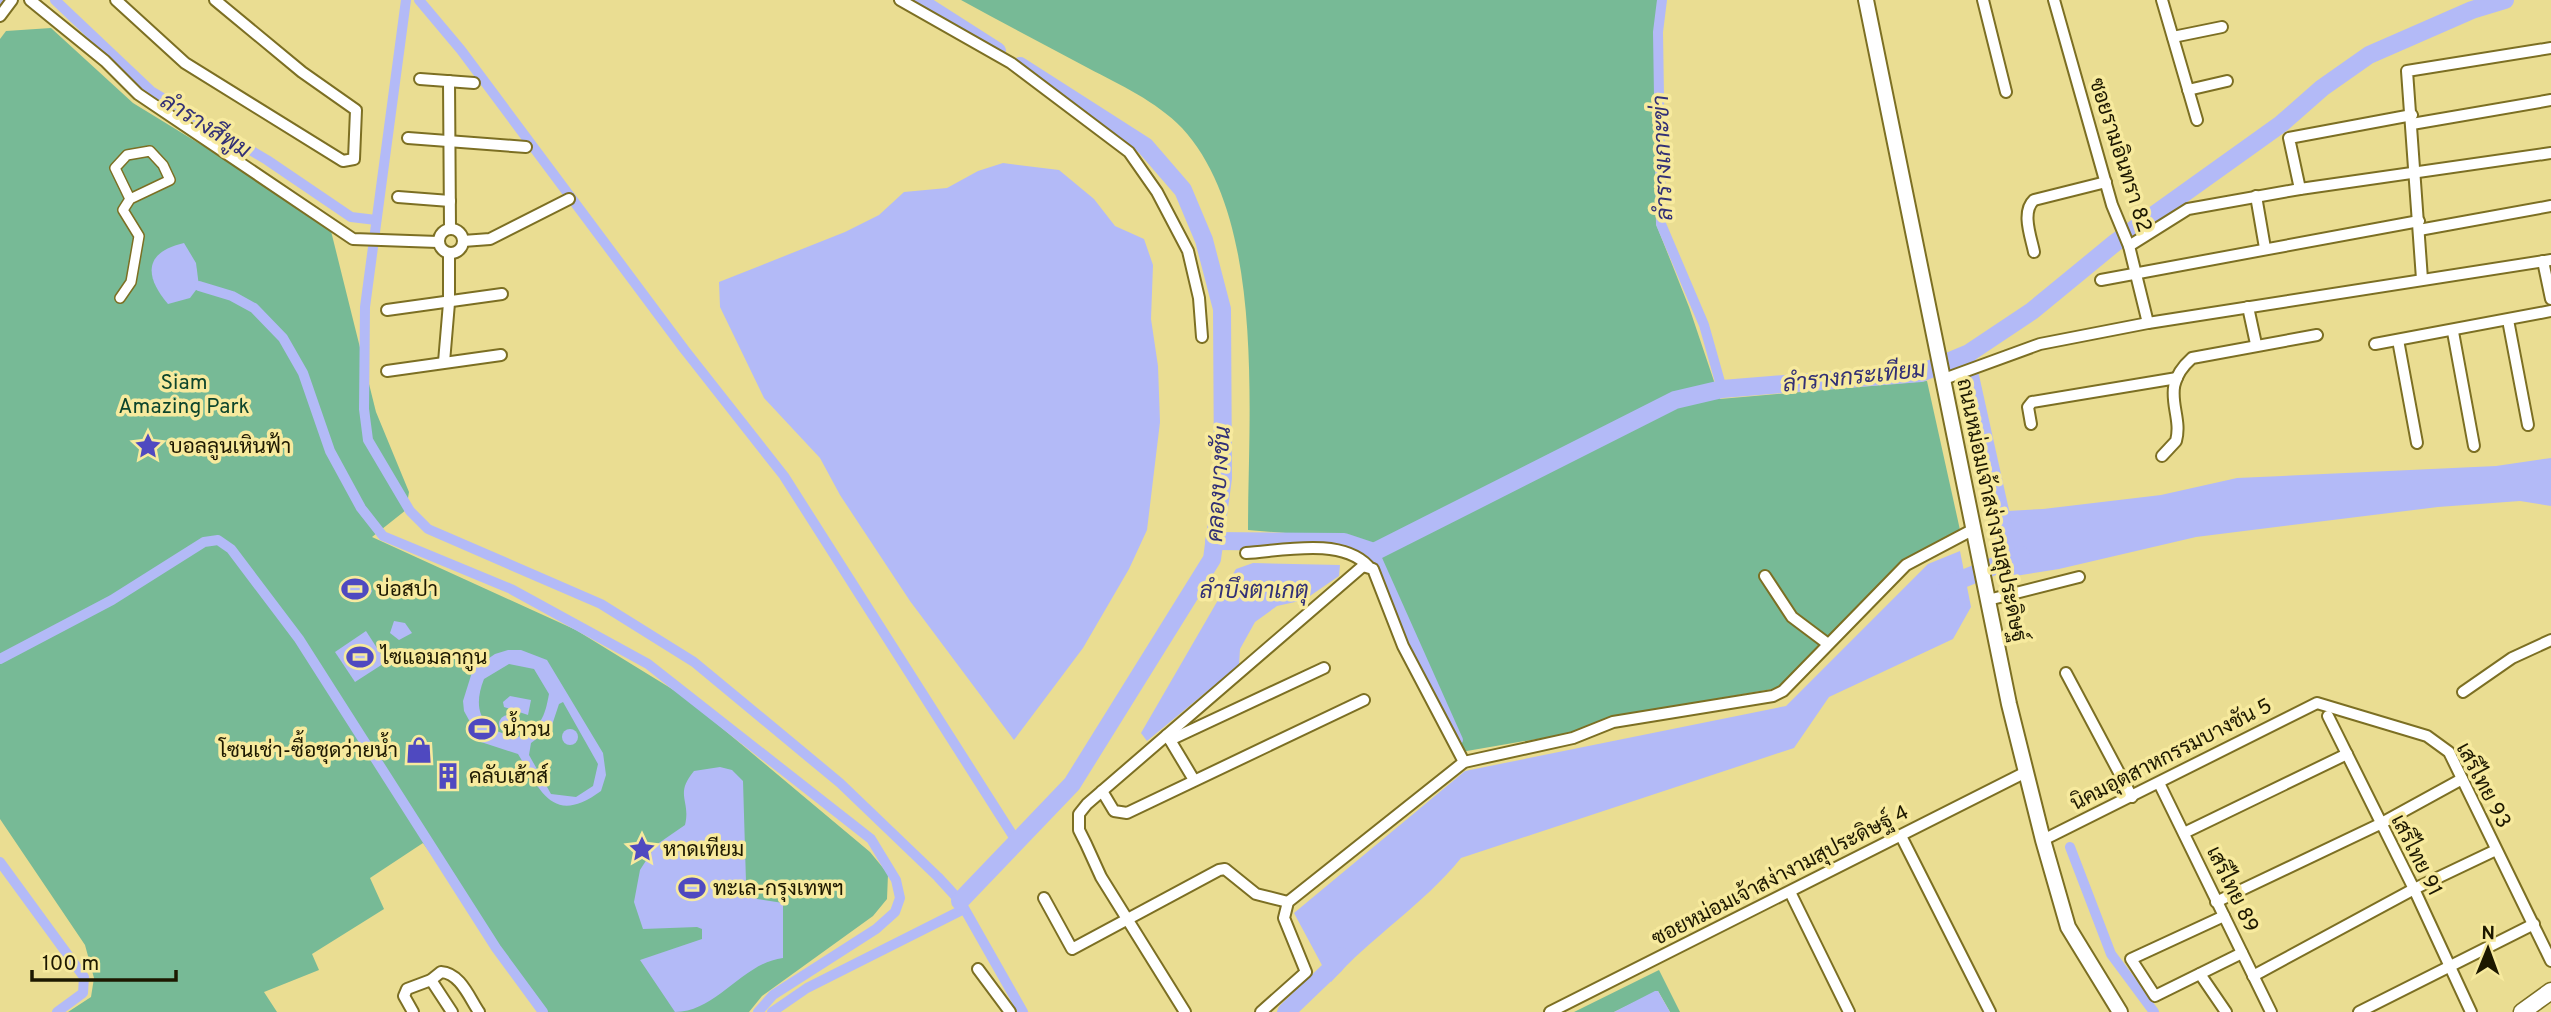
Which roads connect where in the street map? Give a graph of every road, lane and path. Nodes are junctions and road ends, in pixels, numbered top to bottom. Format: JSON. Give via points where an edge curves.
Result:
{"nodes":[{"id":1,"x":12,"y":0,"type":"edge"},
{"id":2,"x":30,"y":0,"type":"edge"},
{"id":3,"x":116,"y":0,"type":"edge"},
{"id":4,"x":215,"y":0,"type":"edge"},
{"id":5,"x":900,"y":0,"type":"edge"},
{"id":6,"x":1866,"y":0,"type":"edge"},
{"id":7,"x":1983,"y":0,"type":"edge"},
{"id":8,"x":2054,"y":0,"type":"edge"},
{"id":9,"x":2162,"y":0,"type":"edge"},
{"id":10,"x":0,"y":16,"type":"edge"},
{"id":11,"x":2222,"y":27,"type":"dead end"},
{"id":12,"x":2173,"y":37,"type":"junction"},
{"id":13,"x":2551,"y":48,"type":"edge"},
{"id":14,"x":420,"y":79,"type":"dead end"},
{"id":15,"x":449,"y":81,"type":"junction"},
{"id":16,"x":2227,"y":81,"type":"dead end"},
{"id":17,"x":474,"y":83,"type":"dead end"},
{"id":18,"x":2188,"y":90,"type":"junction"},
{"id":19,"x":2006,"y":92,"type":"dead end"},
{"id":20,"x":2551,"y":100,"type":"edge"},
{"id":21,"x":2412,"y":119,"type":"junction"},
{"id":22,"x":2197,"y":120,"type":"dead end"},
{"id":23,"x":408,"y":138,"type":"dead end"},
{"id":24,"x":449,"y":141,"type":"junction"},
{"id":25,"x":526,"y":147,"type":"dead end"},
{"id":26,"x":2551,"y":153,"type":"edge"},
{"id":27,"x":2414,"y":174,"type":"junction"},
{"id":28,"x":2105,"y":182,"type":"junction"},
{"id":29,"x":2300,"y":189,"type":"junction"},
{"id":30,"x":2256,"y":196,"type":"junction"},
{"id":31,"x":398,"y":197,"type":"dead end"},
{"id":32,"x":569,"y":199,"type":"dead end"},
{"id":33,"x":130,"y":200,"type":"junction"},
{"id":34,"x":450,"y":201,"type":"junction"},
{"id":35,"x":2551,"y":206,"type":"edge"},
{"id":36,"x":2418,"y":225,"type":"junction"},
{"id":37,"x":450,"y":228,"type":"junction"},
{"id":38,"x":463,"y":241,"type":"junction"},
{"id":39,"x":438,"y":242,"type":"junction"},
{"id":40,"x":2129,"y":246,"type":"junction"},
{"id":41,"x":2265,"y":248,"type":"junction"},
{"id":42,"x":2034,"y":252,"type":"dead end"},
{"id":43,"x":449,"y":253,"type":"junction"},
{"id":44,"x":2547,"y":260,"type":"edge"},
{"id":45,"x":2136,"y":271,"type":"junction"},
{"id":46,"x":2421,"y":279,"type":"junction"},
{"id":47,"x":2101,"y":280,"type":"dead end"},
{"id":48,"x":502,"y":294,"type":"dead end"},
{"id":49,"x":120,"y":298,"type":"dead end"},
{"id":50,"x":2551,"y":299,"type":"edge"},
{"id":51,"x":450,"y":301,"type":"junction"},
{"id":52,"x":2248,"y":307,"type":"junction"},
{"id":53,"x":387,"y":310,"type":"dead end"},
{"id":54,"x":2551,"y":311,"type":"edge"},
{"id":55,"x":2508,"y":320,"type":"junction"},
{"id":56,"x":2148,"y":323,"type":"junction"},
{"id":57,"x":2453,"y":332,"type":"junction"},
{"id":58,"x":2317,"y":335,"type":"dead end"},
{"id":59,"x":1202,"y":337,"type":"dead end"},
{"id":60,"x":2398,"y":340,"type":"junction"},
{"id":61,"x":2256,"y":344,"type":"junction"},
{"id":62,"x":2375,"y":344,"type":"dead end"},
{"id":63,"x":501,"y":355,"type":"dead end"},
{"id":64,"x":444,"y":362,"type":"junction"},
{"id":65,"x":387,"y":371,"type":"dead end"},
{"id":66,"x":1943,"y":376,"type":"junction"},
{"id":67,"x":2177,"y":379,"type":"junction"},
{"id":68,"x":2031,"y":424,"type":"dead end"},
{"id":69,"x":2528,"y":425,"type":"dead end"},
{"id":70,"x":2417,"y":443,"type":"dead end"},
{"id":71,"x":2474,"y":446,"type":"dead end"},
{"id":72,"x":2162,"y":456,"type":"dead end"},
{"id":73,"x":1975,"y":536,"type":"junction"},
{"id":74,"x":1246,"y":553,"type":"dead end"},
{"id":75,"x":1368,"y":566,"type":"junction"},
{"id":76,"x":1765,"y":576,"type":"dead end"},
{"id":77,"x":2079,"y":577,"type":"dead end"},
{"id":78,"x":1987,"y":596,"type":"junction"},
{"id":79,"x":2551,"y":640,"type":"edge"},
{"id":80,"x":1828,"y":644,"type":"junction"},
{"id":81,"x":1324,"y":668,"type":"dead end"},
{"id":82,"x":2066,"y":673,"type":"dead end"},
{"id":83,"x":2463,"y":692,"type":"dead end"},
{"id":84,"x":1364,"y":700,"type":"dead end"},
{"id":85,"x":2317,"y":703,"type":"joint"},
{"id":86,"x":2328,"y":716,"type":"dead end"},
{"id":87,"x":1169,"y":738,"type":"junction"},
{"id":88,"x":2347,"y":754,"type":"junction"},
{"id":89,"x":1464,"y":762,"type":"junction"},
{"id":90,"x":2026,"y":772,"type":"junction"},
{"id":91,"x":2462,"y":779,"type":"junction"},
{"id":92,"x":1194,"y":780,"type":"junction"},
{"id":93,"x":2159,"y":783,"type":"junction"},
{"id":94,"x":1102,"y":791,"type":"junction"},
{"id":95,"x":2132,"y":797,"type":"junction"},
{"id":96,"x":2380,"y":824,"type":"junction"},
{"id":97,"x":2184,"y":832,"type":"junction"},
{"id":98,"x":1901,"y":836,"type":"junction"},
{"id":99,"x":2043,"y":840,"type":"junction"},
{"id":100,"x":2496,"y":850,"type":"junction"},
{"id":101,"x":2414,"y":889,"type":"junction"},
{"id":102,"x":1790,"y":892,"type":"junction"},
{"id":103,"x":1044,"y":898,"type":"dead end"},
{"id":104,"x":1288,"y":902,"type":"junction"},
{"id":105,"x":2216,"y":902,"type":"junction"},
{"id":106,"x":2224,"y":915,"type":"junction"},
{"id":107,"x":1126,"y":917,"type":"junction"},
{"id":108,"x":2534,"y":924,"type":"junction"},
{"id":109,"x":2242,"y":953,"type":"junction"},
{"id":110,"x":2551,"y":961,"type":"edge"},
{"id":111,"x":2449,"y":966,"type":"junction"},
{"id":112,"x":978,"y":969,"type":"dead end"},
{"id":113,"x":2200,"y":974,"type":"junction"},
{"id":114,"x":2253,"y":976,"type":"junction"},
{"id":115,"x":431,"y":981,"type":"junction"},
{"id":116,"x":2551,"y":991,"type":"edge"},
{"id":117,"x":414,"y":1012,"type":"edge"},
{"id":118,"x":452,"y":1012,"type":"edge"},
{"id":119,"x":479,"y":1012,"type":"edge"},
{"id":120,"x":1010,"y":1012,"type":"edge"},
{"id":121,"x":1185,"y":1012,"type":"edge"},
{"id":122,"x":1261,"y":1012,"type":"edge"},
{"id":123,"x":1550,"y":1012,"type":"edge"},
{"id":124,"x":1849,"y":1012,"type":"edge"},
{"id":125,"x":1990,"y":1012,"type":"edge"},
{"id":126,"x":2120,"y":1012,"type":"edge"},
{"id":127,"x":2226,"y":1012,"type":"edge"},
{"id":128,"x":2271,"y":1012,"type":"edge"},
{"id":129,"x":2358,"y":1012,"type":"edge"},
{"id":130,"x":2470,"y":1012,"type":"edge"},
{"id":131,"x":2522,"y":1012,"type":"edge"}],
"edges":[{"from":1,"to":10,"type":"street"},
{"from":2,"to":39,"type":"street","via":[[138,94],[353,239]]},
{"from":3,"to":4,"type":"street","via":[[184,63],[343,161],[354,159],[356,110]]},
{"from":5,"to":59,"type":"street","via":[[1011,63],[1129,152],[1157,192],[1188,251]]},
{"from":6,"to":66,"type":"street","name":"ถนนหม่อมเจ้าสง่างามสุประดิษฐ์"},
{"from":7,"to":19,"type":"street"},
{"from":8,"to":28,"type":"street","name":"ซอยรามอินทรา 82"},
{"from":9,"to":12,"type":"street"},
{"from":11,"to":12,"type":"street"},
{"from":12,"to":18,"type":"street"},
{"from":13,"to":21,"type":"street","via":[[2407,72]]},
{"from":14,"to":15,"type":"street"},
{"from":15,"to":17,"type":"street"},
{"from":15,"to":24,"type":"street"},
{"from":16,"to":18,"type":"street"},
{"from":18,"to":22,"type":"street"},
{"from":20,"to":21,"type":"street"},
{"from":21,"to":27,"type":"street"},
{"from":21,"to":29,"type":"street","via":[[2289,138]]},
{"from":23,"to":24,"type":"street"},
{"from":24,"to":25,"type":"street"},
{"from":24,"to":34,"type":"street"},
{"from":26,"to":27,"type":"street"},
{"from":27,"to":29,"type":"street"},
{"from":27,"to":36,"type":"street"},
{"from":28,"to":40,"type":"street","name":"ซอยรามอินทรา 82"},
{"from":28,"to":42,"type":"street","via":[[2034,200],[2027,212]]},
{"from":29,"to":30,"type":"street"},
{"from":30,"to":40,"type":"street","via":[[2188,209]]},
{"from":30,"to":41,"type":"street"},
{"from":31,"to":34,"type":"street"},
{"from":32,"to":38,"type":"street","via":[[490,239]]},
{"from":33,"to":33,"type":"street","via":[[170,180],[150,151],[127,155],[115,168]]},
{"from":33,"to":49,"type":"street","via":[[123,209],[139,236],[137,260],[131,282]]},
{"from":34,"to":37,"type":"street"},
{"from":35,"to":36,"type":"street"},
{"from":36,"to":41,"type":"street"},
{"from":36,"to":46,"type":"street"},
{"from":37,"to":38,"type":"street","via":[[458,230]]},
{"from":37,"to":39,"type":"street","via":[[440,234]]},
{"from":38,"to":43,"type":"street","via":[[457,251]]},
{"from":39,"to":43,"type":"street"},
{"from":40,"to":45,"type":"street","name":"ซอยรามอินทรา 82"},
{"from":41,"to":45,"type":"street"},
{"from":43,"to":51,"type":"street"},
{"from":44,"to":46,"type":"street"},
{"from":44,"to":50,"type":"street"},
{"from":45,"to":47,"type":"street"},
{"from":45,"to":56,"type":"street","name":"ซอยรามอินทรา 82"},
{"from":46,"to":52,"type":"street"},
{"from":48,"to":51,"type":"street"},
{"from":51,"to":53,"type":"street"},
{"from":51,"to":64,"type":"street"},
{"from":52,"to":56,"type":"street"},
{"from":52,"to":61,"type":"street"},
{"from":54,"to":55,"type":"street"},
{"from":55,"to":57,"type":"street"},
{"from":55,"to":69,"type":"street"},
{"from":56,"to":66,"type":"street","via":[[2040,344],[1973,370]]},
{"from":57,"to":60,"type":"street"},
{"from":57,"to":71,"type":"street"},
{"from":58,"to":61,"type":"street"},
{"from":60,"to":62,"type":"street"},
{"from":60,"to":70,"type":"street"},
{"from":61,"to":67,"type":"street","via":[[2192,358]]},
{"from":63,"to":64,"type":"street"},
{"from":64,"to":65,"type":"street"},
{"from":66,"to":73,"type":"street","name":"ถนนหม่อมเจ้าสง่างามสุประดิษฐ์"},
{"from":67,"to":68,"type":"street","via":[[2032,402],[2028,407]]},
{"from":67,"to":72,"type":"street","via":[[2172,406],[2177,436]]},
{"from":73,"to":78,"type":"street","name":"ถนนหม่อมเจ้าสง่างามสุประดิษฐ์"},
{"from":73,"to":80,"type":"street","via":[[1906,565]]},
{"from":74,"to":75,"type":"street","via":[[1337,551],[1356,556]]},
{"from":75,"to":87,"type":"street","via":[[1342,583]]},
{"from":75,"to":89,"type":"street","via":[[1403,646]]},
{"from":76,"to":80,"type":"street","via":[[1792,617]]},
{"from":77,"to":78,"type":"street"},
{"from":78,"to":90,"type":"street","name":"ถนนหม่อมเจ้าสง่างามสุประดิษฐ์"},
{"from":79,"to":83,"type":"street"},
{"from":80,"to":89,"type":"street","via":[[1773,696],[1613,722],[1573,738]]},
{"from":81,"to":87,"type":"street","via":[[1284,690]]},
{"from":82,"to":95,"type":"street"},
{"from":84,"to":92,"type":"street"},
{"from":85,"to":91,"type":"street","name":"เสรีไทย 93","via":[[2427,736],[2449,752]]},
{"from":85,"to":93,"type":"street","name":"นิคมอุตสาหกรรมบางชัน 5"},
{"from":86,"to":88,"type":"street","name":"เสรีไทย 91"},
{"from":87,"to":92,"type":"street"},
{"from":87,"to":94,"type":"street"},
{"from":88,"to":96,"type":"street","name":"เสรีไทย 91"},
{"from":88,"to":97,"type":"street"},
{"from":89,"to":104,"type":"street"},
{"from":90,"to":98,"type":"street","name":"ซอยหม่อมเจ้าสง่างามสุประดิษฐ์ 4"},
{"from":90,"to":99,"type":"street","name":"ถนนหม่อมเจ้าสง่างามสุประดิษฐ์"},
{"from":91,"to":96,"type":"street"},
{"from":91,"to":100,"type":"street","name":"เสรีไทย 93"},
{"from":92,"to":94,"type":"street","via":[[1127,813],[1114,811]]},
{"from":93,"to":95,"type":"street","name":"นิคมอุตสาหกรรมบางชัน 5"},
{"from":93,"to":97,"type":"street","name":"เสรีไทย 89"},
{"from":94,"to":107,"type":"street","via":[[1079,814],[1079,830]]},
{"from":95,"to":99,"type":"street","name":"นิคมอุตสาหกรรมบางชัน 5"},
{"from":96,"to":101,"type":"street","name":"เสรีไทย 91"},
{"from":96,"to":105,"type":"street"},
{"from":97,"to":105,"type":"street","name":"เสรีไทย 89"},
{"from":98,"to":102,"type":"street","name":"ซอยหม่อมเจ้าสง่างามสุประดิษฐ์ 4"},
{"from":98,"to":125,"type":"street"},
{"from":99,"to":126,"type":"street","name":"ถนนหม่อมเจ้าสง่างามสุประดิษฐ์","via":[[2068,927]]},
{"from":100,"to":101,"type":"street"},
{"from":100,"to":108,"type":"street","name":"เสรีไทย 93"},
{"from":101,"to":111,"type":"street","name":"เสรีไทย 91"},
{"from":101,"to":114,"type":"street"},
{"from":102,"to":123,"type":"street","name":"ซอยหม่อมเจ้าสง่างามสุประดิษฐ์ 4"},
{"from":102,"to":124,"type":"street"},
{"from":103,"to":107,"type":"street","via":[[1072,949]]},
{"from":104,"to":107,"type":"street","via":[[1256,894],[1225,869]]},
{"from":104,"to":122,"type":"street","via":[[1284,918],[1306,972]]},
{"from":105,"to":106,"type":"street","name":"เสรีไทย 89"},
{"from":106,"to":109,"type":"street","name":"เสรีไทย 89"},
{"from":106,"to":113,"type":"street","via":[[2131,959],[2155,996]]},
{"from":107,"to":121,"type":"street"},
{"from":108,"to":110,"type":"street","name":"เสรีไทย 93"},
{"from":108,"to":111,"type":"street"},
{"from":109,"to":113,"type":"street"},
{"from":109,"to":114,"type":"street","name":"เสรีไทย 89"},
{"from":111,"to":129,"type":"street"},
{"from":111,"to":130,"type":"street","name":"เสรีไทย 91"},
{"from":112,"to":120,"type":"street"},
{"from":113,"to":127,"type":"street"},
{"from":114,"to":128,"type":"street","name":"เสรีไทย 89"},
{"from":115,"to":117,"type":"street","via":[[407,989],[404,996]]},
{"from":115,"to":118,"type":"street"},
{"from":115,"to":119,"type":"street","via":[[441,972],[450,972]]},
{"from":116,"to":131,"type":"main road"}]}
